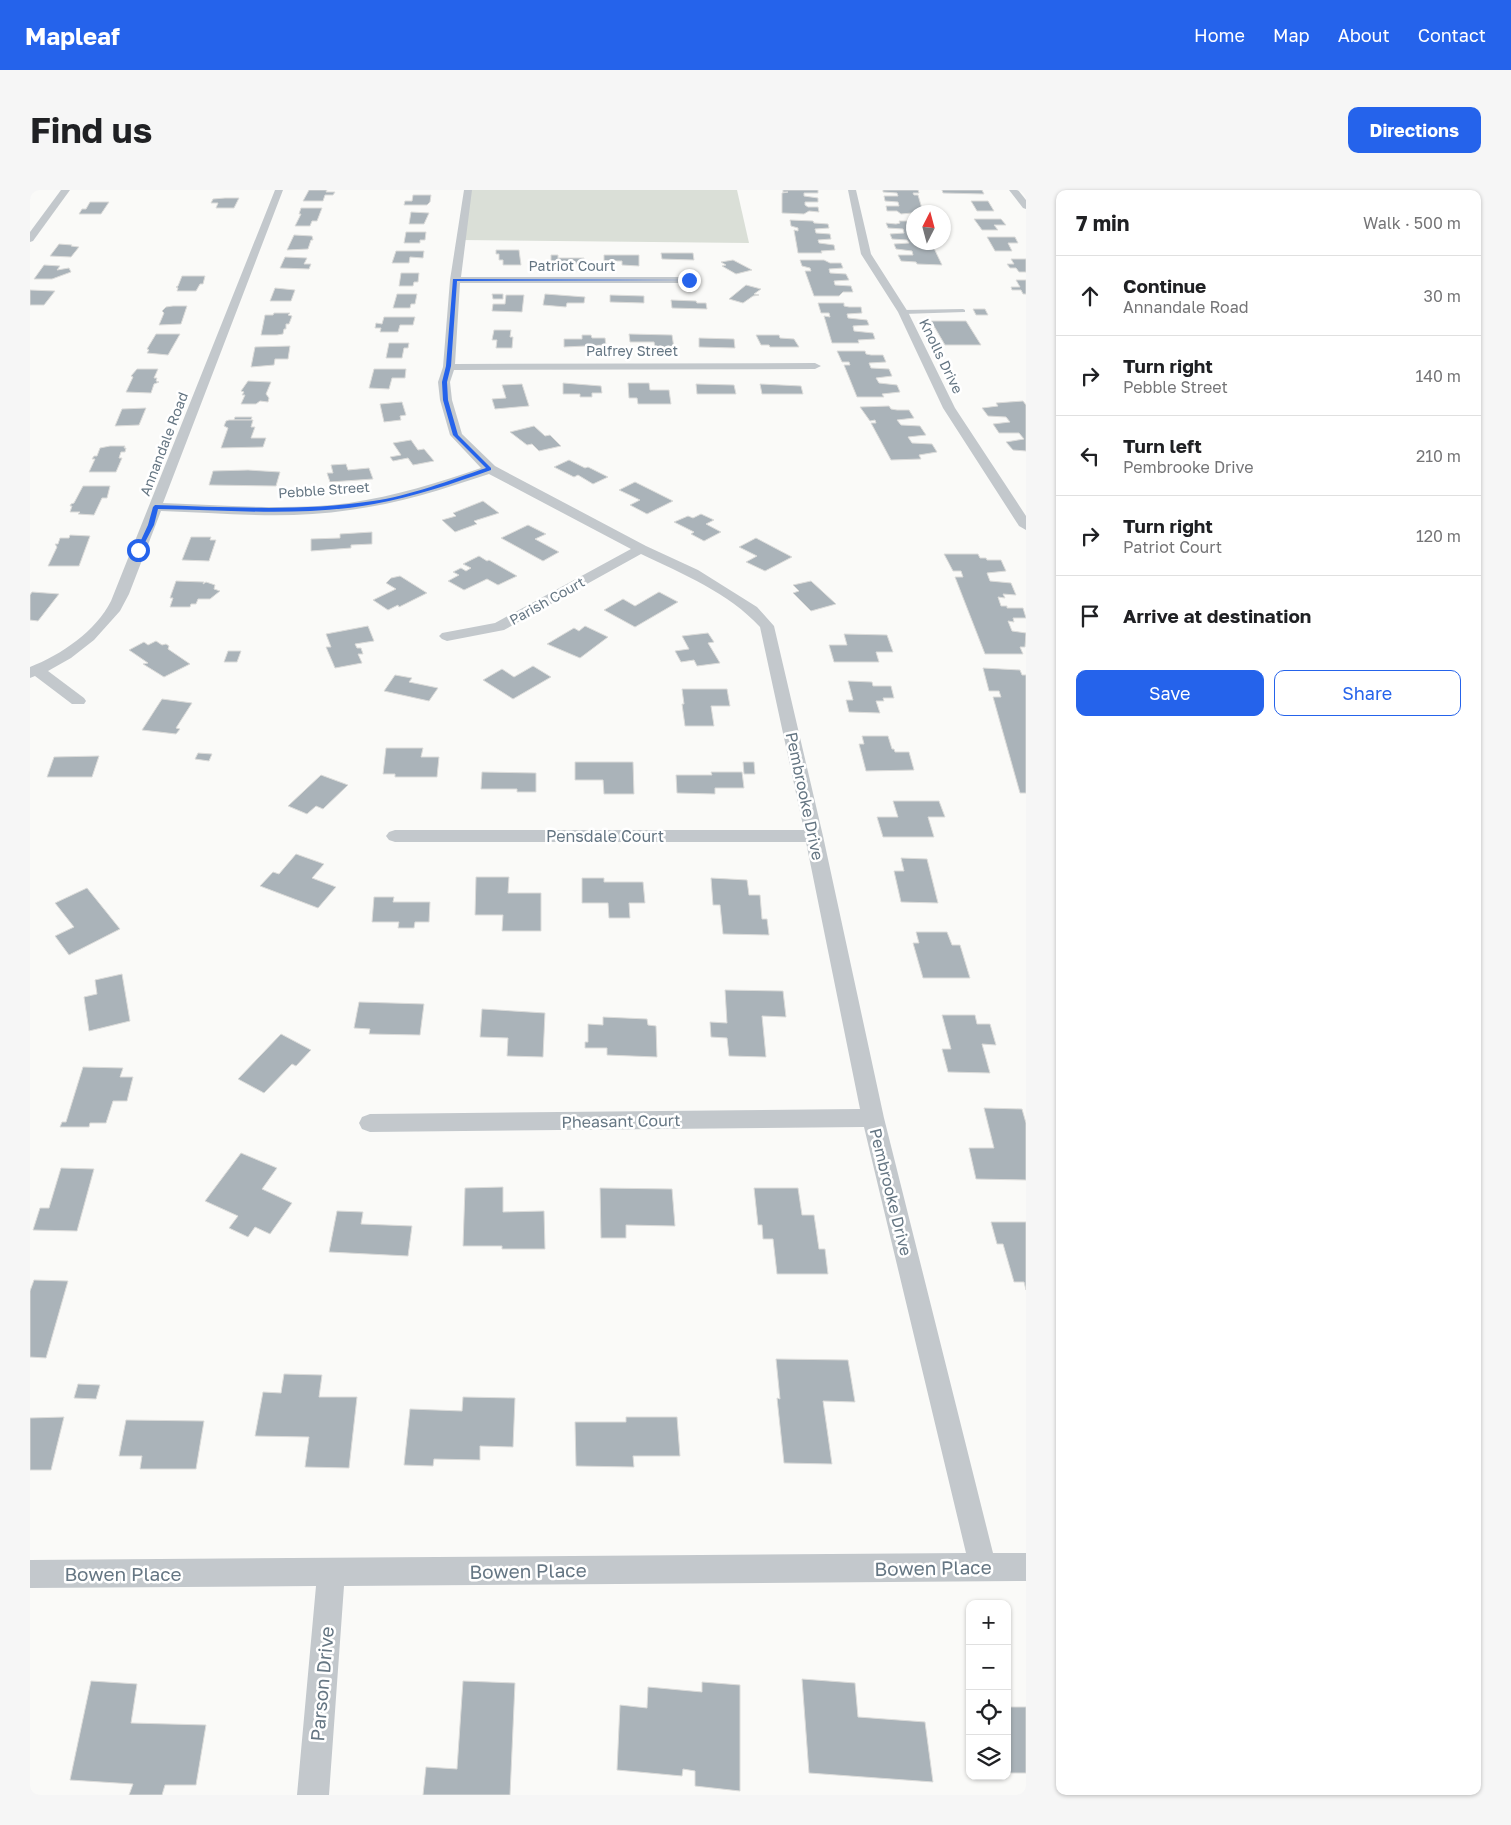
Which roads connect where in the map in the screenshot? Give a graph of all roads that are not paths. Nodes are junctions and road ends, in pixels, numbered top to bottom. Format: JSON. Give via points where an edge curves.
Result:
{"nodes":[{"id":1,"x":66,"y":190,"type":"edge"},
{"id":2,"x":279,"y":190,"type":"edge"},
{"id":3,"x":468,"y":190,"type":"edge"},
{"id":4,"x":852,"y":190,"type":"edge"},
{"id":5,"x":1019,"y":194,"type":"edge"},
{"id":6,"x":1026,"y":206,"type":"edge"},
{"id":7,"x":30,"y":239,"type":"edge"},
{"id":8,"x":455,"y":280,"type":"junction"},
{"id":9,"x":689,"y":280,"type":"dead end"},
{"id":10,"x":963,"y":311,"type":"dead end"},
{"id":11,"x":903,"y":312,"type":"junction"},
{"id":12,"x":449,"y":366,"type":"junction"},
{"id":13,"x":816,"y":366,"type":"dead end"},
{"id":14,"x":490,"y":469,"type":"junction"},
{"id":15,"x":155,"y":507,"type":"junction"},
{"id":16,"x":1026,"y":526,"type":"edge"},
{"id":17,"x":641,"y":550,"type":"junction"},
{"id":18,"x":446,"y":636,"type":"dead end"},
{"id":19,"x":34,"y":672,"type":"edge"},
{"id":20,"x":78,"y":701,"type":"dead end"},
{"id":21,"x":395,"y":836,"type":"dead end"},
{"id":22,"x":814,"y":836,"type":"junction"},
{"id":23,"x":873,"y":1118,"type":"junction"},
{"id":24,"x":370,"y":1123,"type":"dead end"},
{"id":25,"x":983,"y":1567,"type":"junction"},
{"id":26,"x":1026,"y":1567,"type":"edge"},
{"id":27,"x":331,"y":1573,"type":"junction"},
{"id":28,"x":30,"y":1574,"type":"edge"},
{"id":29,"x":313,"y":1795,"type":"edge"}],
"edges":[{"from":1,"to":7,"type":"street"},
{"from":2,"to":15,"type":"street","name":"Annandale Road"},
{"from":3,"to":8,"type":"street","name":"Pembrooke Drive"},
{"from":4,"to":11,"type":"street","name":"Knolls Drive","via":[[866,254]]},
{"from":5,"to":6,"type":"street"},
{"from":8,"to":9,"type":"street","name":"Patriot Court"},
{"from":8,"to":12,"type":"street","name":"Pembrooke Drive"},
{"from":10,"to":11,"type":"lane"},
{"from":11,"to":16,"type":"street","name":"Knolls Drive","via":[[949,408]]},
{"from":12,"to":13,"type":"street","name":"Palfrey Street"},
{"from":12,"to":14,"type":"street","name":"Pembrooke Drive","via":[[444,382],[456,435]]},
{"from":14,"to":15,"type":"street","name":"Pebble Street","via":[[375,502],[329,508]]},
{"from":14,"to":17,"type":"street","name":"Pembrooke Drive"},
{"from":15,"to":19,"type":"street","name":"Annandale Road","via":[[151,525],[115,608],[100,628],[80,644]]},
{"from":17,"to":18,"type":"street","name":"Parish Court","via":[[498,627]]},
{"from":17,"to":22,"type":"street","name":"Pembrooke Drive","via":[[693,573],[735,598],[767,626]]},
{"from":19,"to":20,"type":"street"},
{"from":21,"to":22,"type":"street","name":"Pensdale Court"},
{"from":22,"to":23,"type":"street","name":"Pembrooke Drive"},
{"from":23,"to":24,"type":"street","name":"Pheasant Court"},
{"from":23,"to":25,"type":"street","name":"Pembrooke Drive"},
{"from":25,"to":26,"type":"street","name":"Bowen Place"},
{"from":25,"to":27,"type":"street","name":"Bowen Place"},
{"from":27,"to":28,"type":"street","name":"Bowen Place"},
{"from":27,"to":29,"type":"street","name":"Parson Drive"}]}
